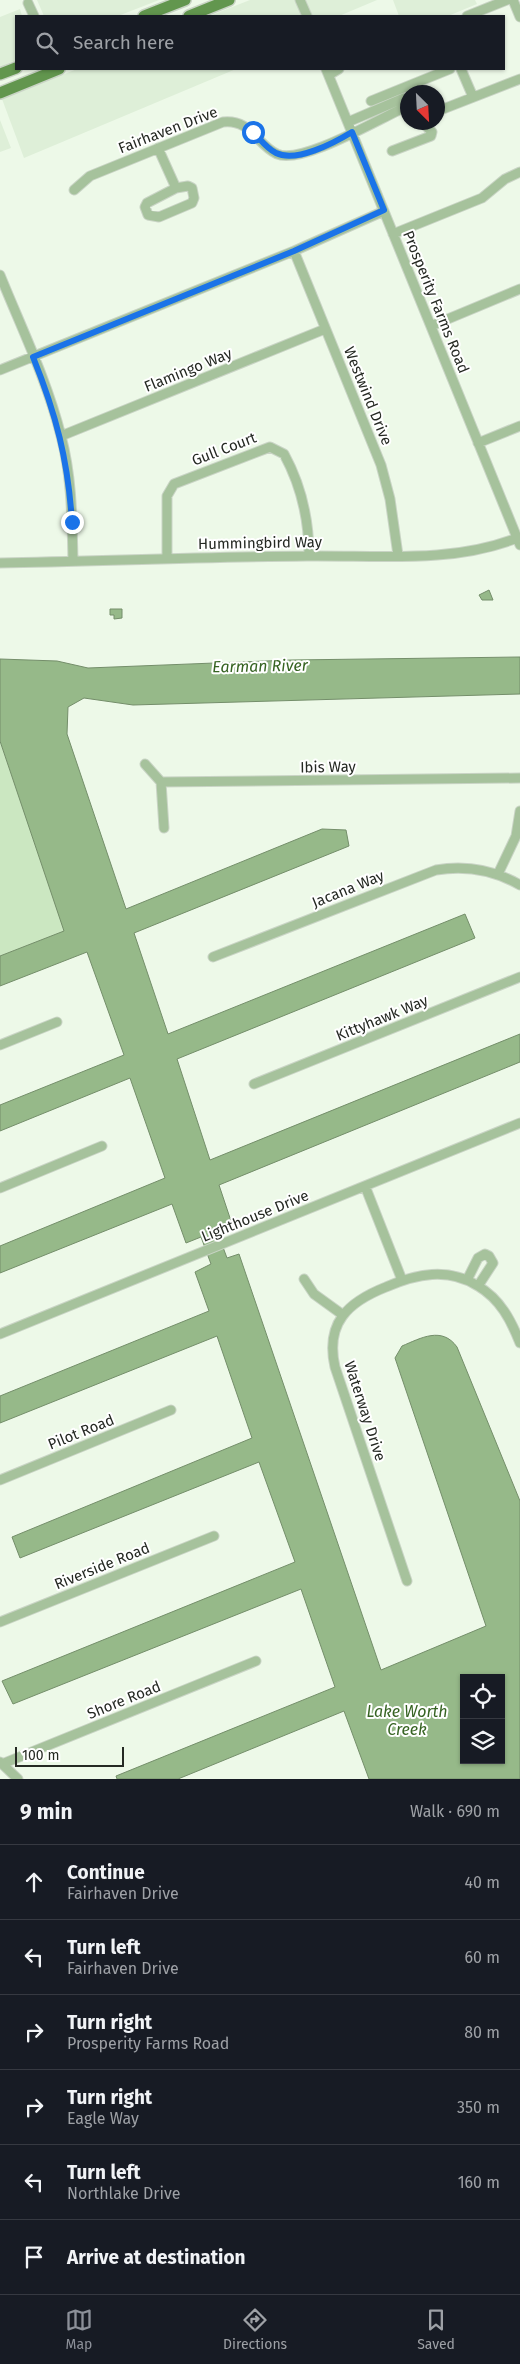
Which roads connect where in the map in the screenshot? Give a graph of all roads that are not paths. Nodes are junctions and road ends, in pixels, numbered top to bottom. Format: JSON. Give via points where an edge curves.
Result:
{"nodes":[{"id":1,"x":185,"y":0,"type":"edge"},
{"id":2,"x":229,"y":0,"type":"edge"},
{"id":3,"x":300,"y":0,"type":"edge"},
{"id":4,"x":507,"y":0,"type":"edge"},
{"id":5,"x":513,"y":0,"type":"edge"},
{"id":6,"x":28,"y":3,"type":"dead end"},
{"id":7,"x":34,"y":15,"type":"edge"},
{"id":8,"x":147,"y":15,"type":"edge"},
{"id":9,"x":191,"y":15,"type":"edge"},
{"id":10,"x":306,"y":15,"type":"edge"},
{"id":11,"x":470,"y":15,"type":"edge"},
{"id":12,"x":520,"y":17,"type":"edge"},
{"id":13,"x":15,"y":68,"type":"edge"},
{"id":14,"x":55,"y":70,"type":"edge"},
{"id":15,"x":449,"y":70,"type":"edge"},
{"id":16,"x":462,"y":70,"type":"edge"},
{"id":17,"x":328,"y":72,"type":"edge"},
{"id":18,"x":0,"y":74,"type":"edge"},
{"id":19,"x":520,"y":79,"type":"edge"},
{"id":20,"x":427,"y":85,"type":"edge"},
{"id":21,"x":0,"y":93,"type":"edge"},
{"id":22,"x":473,"y":97,"type":"junction"},
{"id":23,"x":400,"y":100,"type":"edge"},
{"id":24,"x":371,"y":101,"type":"dead end"},
{"id":25,"x":400,"y":102,"type":"edge"},
{"id":26,"x":400,"y":103,"type":"edge"},
{"id":27,"x":445,"y":108,"type":"edge"},
{"id":28,"x":348,"y":122,"type":"junction"},
{"id":29,"x":430,"y":130,"type":"edge"},
{"id":30,"x":352,"y":132,"type":"junction"},
{"id":31,"x":158,"y":148,"type":"junction"},
{"id":32,"x":392,"y":151,"type":"dead end"},
{"id":33,"x":520,"y":172,"type":"edge"},
{"id":34,"x":176,"y":188,"type":"junction"},
{"id":35,"x":74,"y":190,"type":"dead end"},
{"id":36,"x":384,"y":210,"type":"junction"},
{"id":37,"x":394,"y":234,"type":"junction"},
{"id":38,"x":294,"y":251,"type":"junction"},
{"id":39,"x":0,"y":275,"type":"edge"},
{"id":40,"x":520,"y":290,"type":"edge"},
{"id":41,"x":431,"y":326,"type":"junction"},
{"id":42,"x":325,"y":329,"type":"junction"},
{"id":43,"x":33,"y":357,"type":"junction"},
{"id":44,"x":0,"y":370,"type":"edge"},
{"id":45,"x":520,"y":426,"type":"edge"},
{"id":46,"x":61,"y":436,"type":"junction"},
{"id":47,"x":478,"y":443,"type":"junction"},
{"id":48,"x":519,"y":541,"type":"edge"},
{"id":49,"x":310,"y":556,"type":"junction"},
{"id":50,"x":398,"y":556,"type":"junction"},
{"id":51,"x":167,"y":558,"type":"junction"},
{"id":52,"x":72,"y":561,"type":"junction"},
{"id":53,"x":0,"y":562,"type":"edge"},
{"id":54,"x":146,"y":764,"type":"dead end"},
{"id":55,"x":520,"y":778,"type":"edge"},
{"id":56,"x":161,"y":782,"type":"junction"},
{"id":57,"x":520,"y":811,"type":"edge"},
{"id":58,"x":164,"y":828,"type":"dead end"},
{"id":59,"x":498,"y":874,"type":"junction"},
{"id":60,"x":520,"y":885,"type":"edge"},
{"id":61,"x":213,"y":957,"type":"dead end"},
{"id":62,"x":520,"y":977,"type":"edge"},
{"id":63,"x":57,"y":1022,"type":"dead end"},
{"id":64,"x":0,"y":1045,"type":"edge"},
{"id":65,"x":254,"y":1084,"type":"dead end"},
{"id":66,"x":520,"y":1123,"type":"edge"},
{"id":67,"x":102,"y":1146,"type":"dead end"},
{"id":68,"x":365,"y":1186,"type":"junction"},
{"id":69,"x":0,"y":1188,"type":"edge"},
{"id":70,"x":304,"y":1279,"type":"dead end"},
{"id":71,"x":402,"y":1280,"type":"junction"},
{"id":72,"x":467,"y":1280,"type":"junction"},
{"id":73,"x":478,"y":1286,"type":"junction"},
{"id":74,"x":343,"y":1314,"type":"junction"},
{"id":75,"x":0,"y":1334,"type":"edge"},
{"id":76,"x":520,"y":1343,"type":"edge"},
{"id":77,"x":171,"y":1410,"type":"dead end"},
{"id":78,"x":0,"y":1480,"type":"edge"},
{"id":79,"x":214,"y":1536,"type":"dead end"},
{"id":80,"x":407,"y":1581,"type":"dead end"},
{"id":81,"x":0,"y":1622,"type":"edge"},
{"id":82,"x":256,"y":1661,"type":"dead end"},
{"id":83,"x":1,"y":1763,"type":"edge"},
{"id":84,"x":18,"y":1779,"type":"edge"}],
"edges":[{"from":1,"to":8,"type":"main road"},
{"from":2,"to":9,"type":"main road"},
{"from":3,"to":10,"type":"street"},
{"from":4,"to":11,"type":"street"},
{"from":5,"to":12,"type":"street"},
{"from":6,"to":7,"type":"street"},
{"from":13,"to":18,"type":"main road"},
{"from":14,"to":21,"type":"main road"},
{"from":15,"to":20,"type":"street"},
{"from":16,"to":22,"type":"street"},
{"from":17,"to":28,"type":"street","name":"Prosperity Farms Road"},
{"from":19,"to":22,"type":"street"},
{"from":22,"to":27,"type":"street"},
{"from":23,"to":24,"type":"street"},
{"from":25,"to":28,"type":"street"},
{"from":26,"to":30,"type":"street","name":"Fairhaven Drive"},
{"from":28,"to":30,"type":"street","name":"Prosperity Farms Road"},
{"from":29,"to":32,"type":"street","via":[[431,136]]},
{"from":30,"to":31,"type":"street","name":"Fairhaven Drive","via":[[292,157],[276,154],[249,128],[229,121]]},
{"from":30,"to":36,"type":"street","name":"Prosperity Farms Road"},
{"from":31,"to":34,"type":"street"},
{"from":31,"to":35,"type":"street","name":"Fairhaven Drive","via":[[90,176]]},
{"from":33,"to":37,"type":"street","via":[[505,179],[482,198]]},
{"from":34,"to":34,"type":"street","via":[[147,203],[148,214],[159,217],[192,203],[192,188]]},
{"from":36,"to":37,"type":"street","name":"Prosperity Farms Road"},
{"from":36,"to":38,"type":"street"},
{"from":37,"to":41,"type":"street","name":"Prosperity Farms Road"},
{"from":38,"to":42,"type":"street","name":"Westwind Drive"},
{"from":38,"to":43,"type":"street"},
{"from":39,"to":43,"type":"street"},
{"from":40,"to":41,"type":"street"},
{"from":41,"to":47,"type":"street","name":"Prosperity Farms Road"},
{"from":42,"to":46,"type":"street","name":"Flamingo Way"},
{"from":42,"to":50,"type":"street","name":"Westwind Drive","via":[[385,478]]},
{"from":43,"to":44,"type":"street"},
{"from":43,"to":46,"type":"street"},
{"from":45,"to":47,"type":"street"},
{"from":46,"to":52,"type":"street","via":[[70,493]]},
{"from":47,"to":48,"type":"street","name":"Prosperity Farms Road"},
{"from":48,"to":50,"type":"street","name":"Hummingbird Way","via":[[476,552]]},
{"from":49,"to":50,"type":"street","name":"Hummingbird Way"},
{"from":49,"to":51,"type":"street","name":"Hummingbird Way"},
{"from":49,"to":51,"type":"street","name":"Gull Court","via":[[303,502],[284,454],[270,447],[174,484],[167,496]]},
{"from":51,"to":52,"type":"street","name":"Hummingbird Way"},
{"from":52,"to":53,"type":"street","name":"Hummingbird Way"},
{"from":54,"to":56,"type":"street"},
{"from":55,"to":56,"type":"street","name":"Ibis Way"},
{"from":56,"to":58,"type":"street"},
{"from":57,"to":59,"type":"street","via":[[516,836]]},
{"from":59,"to":60,"type":"street"},
{"from":59,"to":61,"type":"street","name":"Jacana Way","via":[[462,868],[425,873]]},
{"from":62,"to":65,"type":"street","name":"Kittyhawk Way"},
{"from":63,"to":64,"type":"street"},
{"from":66,"to":68,"type":"street","name":"Lighthouse Drive"},
{"from":67,"to":69,"type":"street"},
{"from":68,"to":71,"type":"street"},
{"from":68,"to":75,"type":"street","name":"Lighthouse Drive"},
{"from":70,"to":74,"type":"street","via":[[314,1294]]},
{"from":71,"to":72,"type":"street","name":"Waterway Drive","via":[[436,1274]]},
{"from":71,"to":74,"type":"street","name":"Waterway Drive","via":[[366,1295]]},
{"from":72,"to":73,"type":"street","name":"Waterway Drive"},
{"from":72,"to":73,"type":"street","via":[[478,1258],[485,1254],[489,1256],[492,1268]]},
{"from":73,"to":76,"type":"street","name":"Waterway Drive","via":[[504,1310]]},
{"from":74,"to":80,"type":"street","name":"Waterway Drive","via":[[333,1338],[334,1362]]},
{"from":77,"to":78,"type":"street","name":"Pilot Road"},
{"from":79,"to":81,"type":"street","name":"Riverside Road"},
{"from":82,"to":83,"type":"street","name":"Shore Road"},
{"from":83,"to":84,"type":"street"}]}
